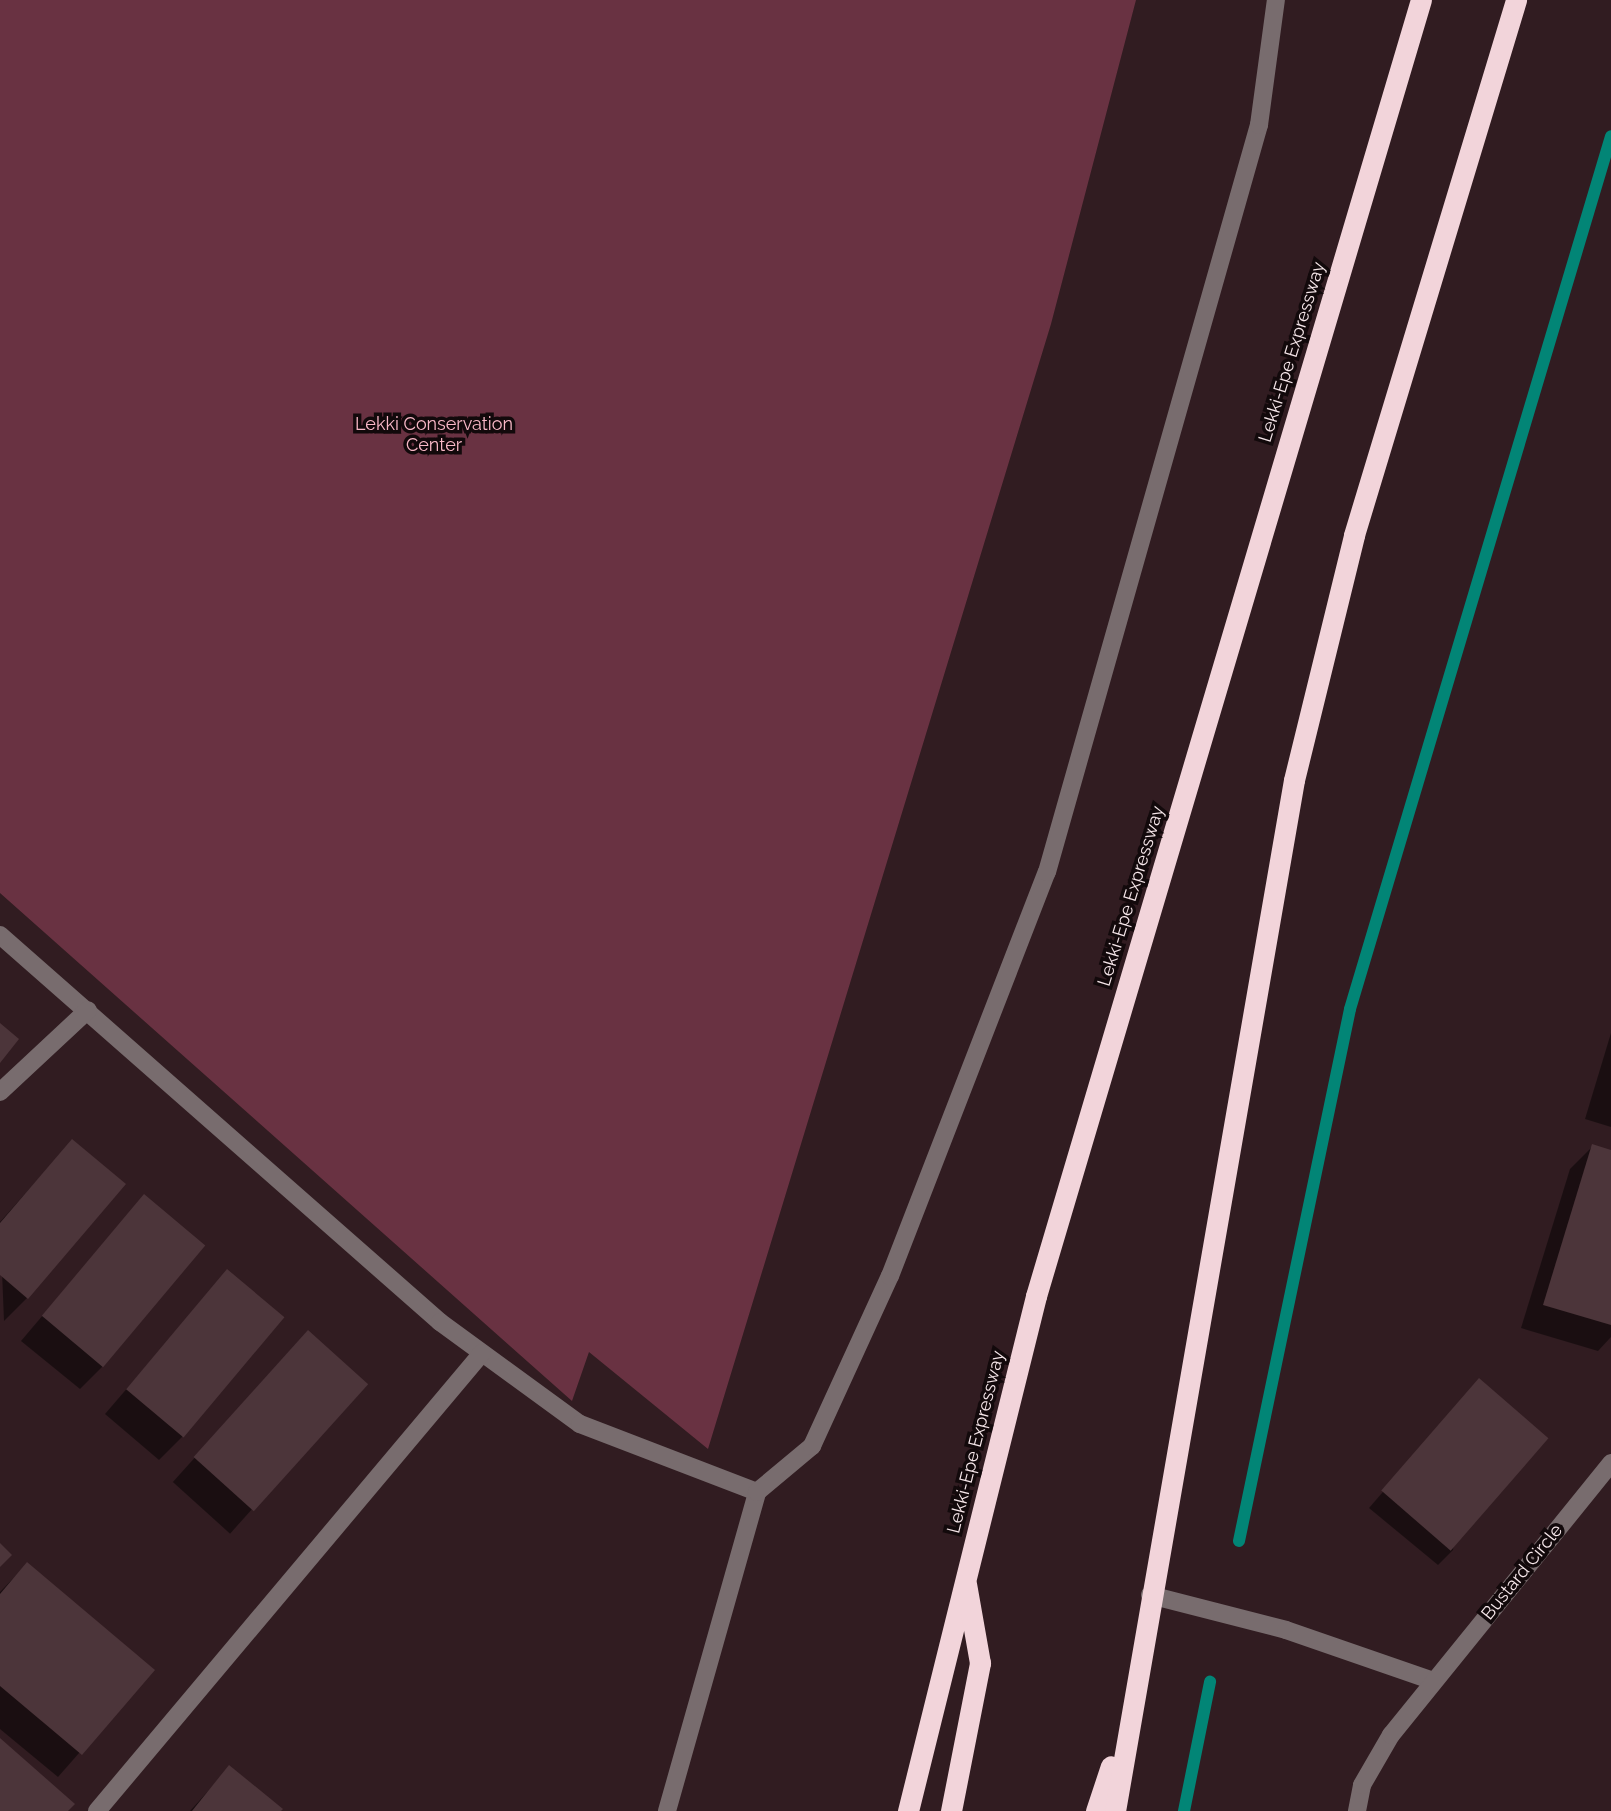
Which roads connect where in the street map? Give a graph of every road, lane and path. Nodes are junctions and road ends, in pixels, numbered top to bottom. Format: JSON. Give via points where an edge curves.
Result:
{"nodes":[{"id":1,"x":1276,"y":0,"type":"edge"},
{"id":2,"x":1420,"y":0,"type":"edge"},
{"id":3,"x":1516,"y":0,"type":"edge"},
{"id":4,"x":0,"y":935,"type":"edge"},
{"id":5,"x":88,"y":1010,"type":"junction"},
{"id":6,"x":0,"y":1092,"type":"edge"},
{"id":7,"x":482,"y":1353,"type":"junction"},
{"id":8,"x":1611,"y":1463,"type":"edge"},
{"id":9,"x":757,"y":1492,"type":"junction"},
{"id":10,"x":965,"y":1581,"type":"junction"},
{"id":11,"x":1150,"y":1595,"type":"junction"},
{"id":12,"x":1433,"y":1681,"type":"junction"},
{"id":13,"x":1126,"y":1718,"type":"junction"},
{"id":14,"x":97,"y":1811,"type":"edge"},
{"id":15,"x":667,"y":1811,"type":"edge"},
{"id":16,"x":908,"y":1811,"type":"edge"},
{"id":17,"x":951,"y":1811,"type":"edge"},
{"id":18,"x":1096,"y":1811,"type":"edge"},
{"id":19,"x":1115,"y":1811,"type":"edge"},
{"id":20,"x":1357,"y":1811,"type":"edge"}],
"edges":[{"from":1,"to":9,"type":"street","via":[[1259,125],[1047,872],[890,1276],[812,1447]]},
{"from":2,"to":10,"type":"highway","name":"Lekki-Epe Expressway","via":[[1036,1296]]},
{"from":3,"to":11,"type":"highway","via":[[1354,535],[1294,780]]},
{"from":4,"to":5,"type":"street"},
{"from":5,"to":6,"type":"street"},
{"from":5,"to":7,"type":"street"},
{"from":7,"to":9,"type":"street","via":[[580,1424]]},
{"from":7,"to":14,"type":"street"},
{"from":8,"to":12,"type":"street","name":"Bustard Circle"},
{"from":9,"to":15,"type":"street"},
{"from":10,"to":16,"type":"highway","name":"Lekki-Epe Expressway"},
{"from":10,"to":17,"type":"highway","via":[[980,1663]]},
{"from":11,"to":12,"type":"street","via":[[1286,1630]]},
{"from":11,"to":13,"type":"highway"},
{"from":12,"to":20,"type":"street","name":"Bustard Circle","via":[[1362,1785]]},
{"from":13,"to":18,"type":"highway"},
{"from":13,"to":19,"type":"highway"}]}
